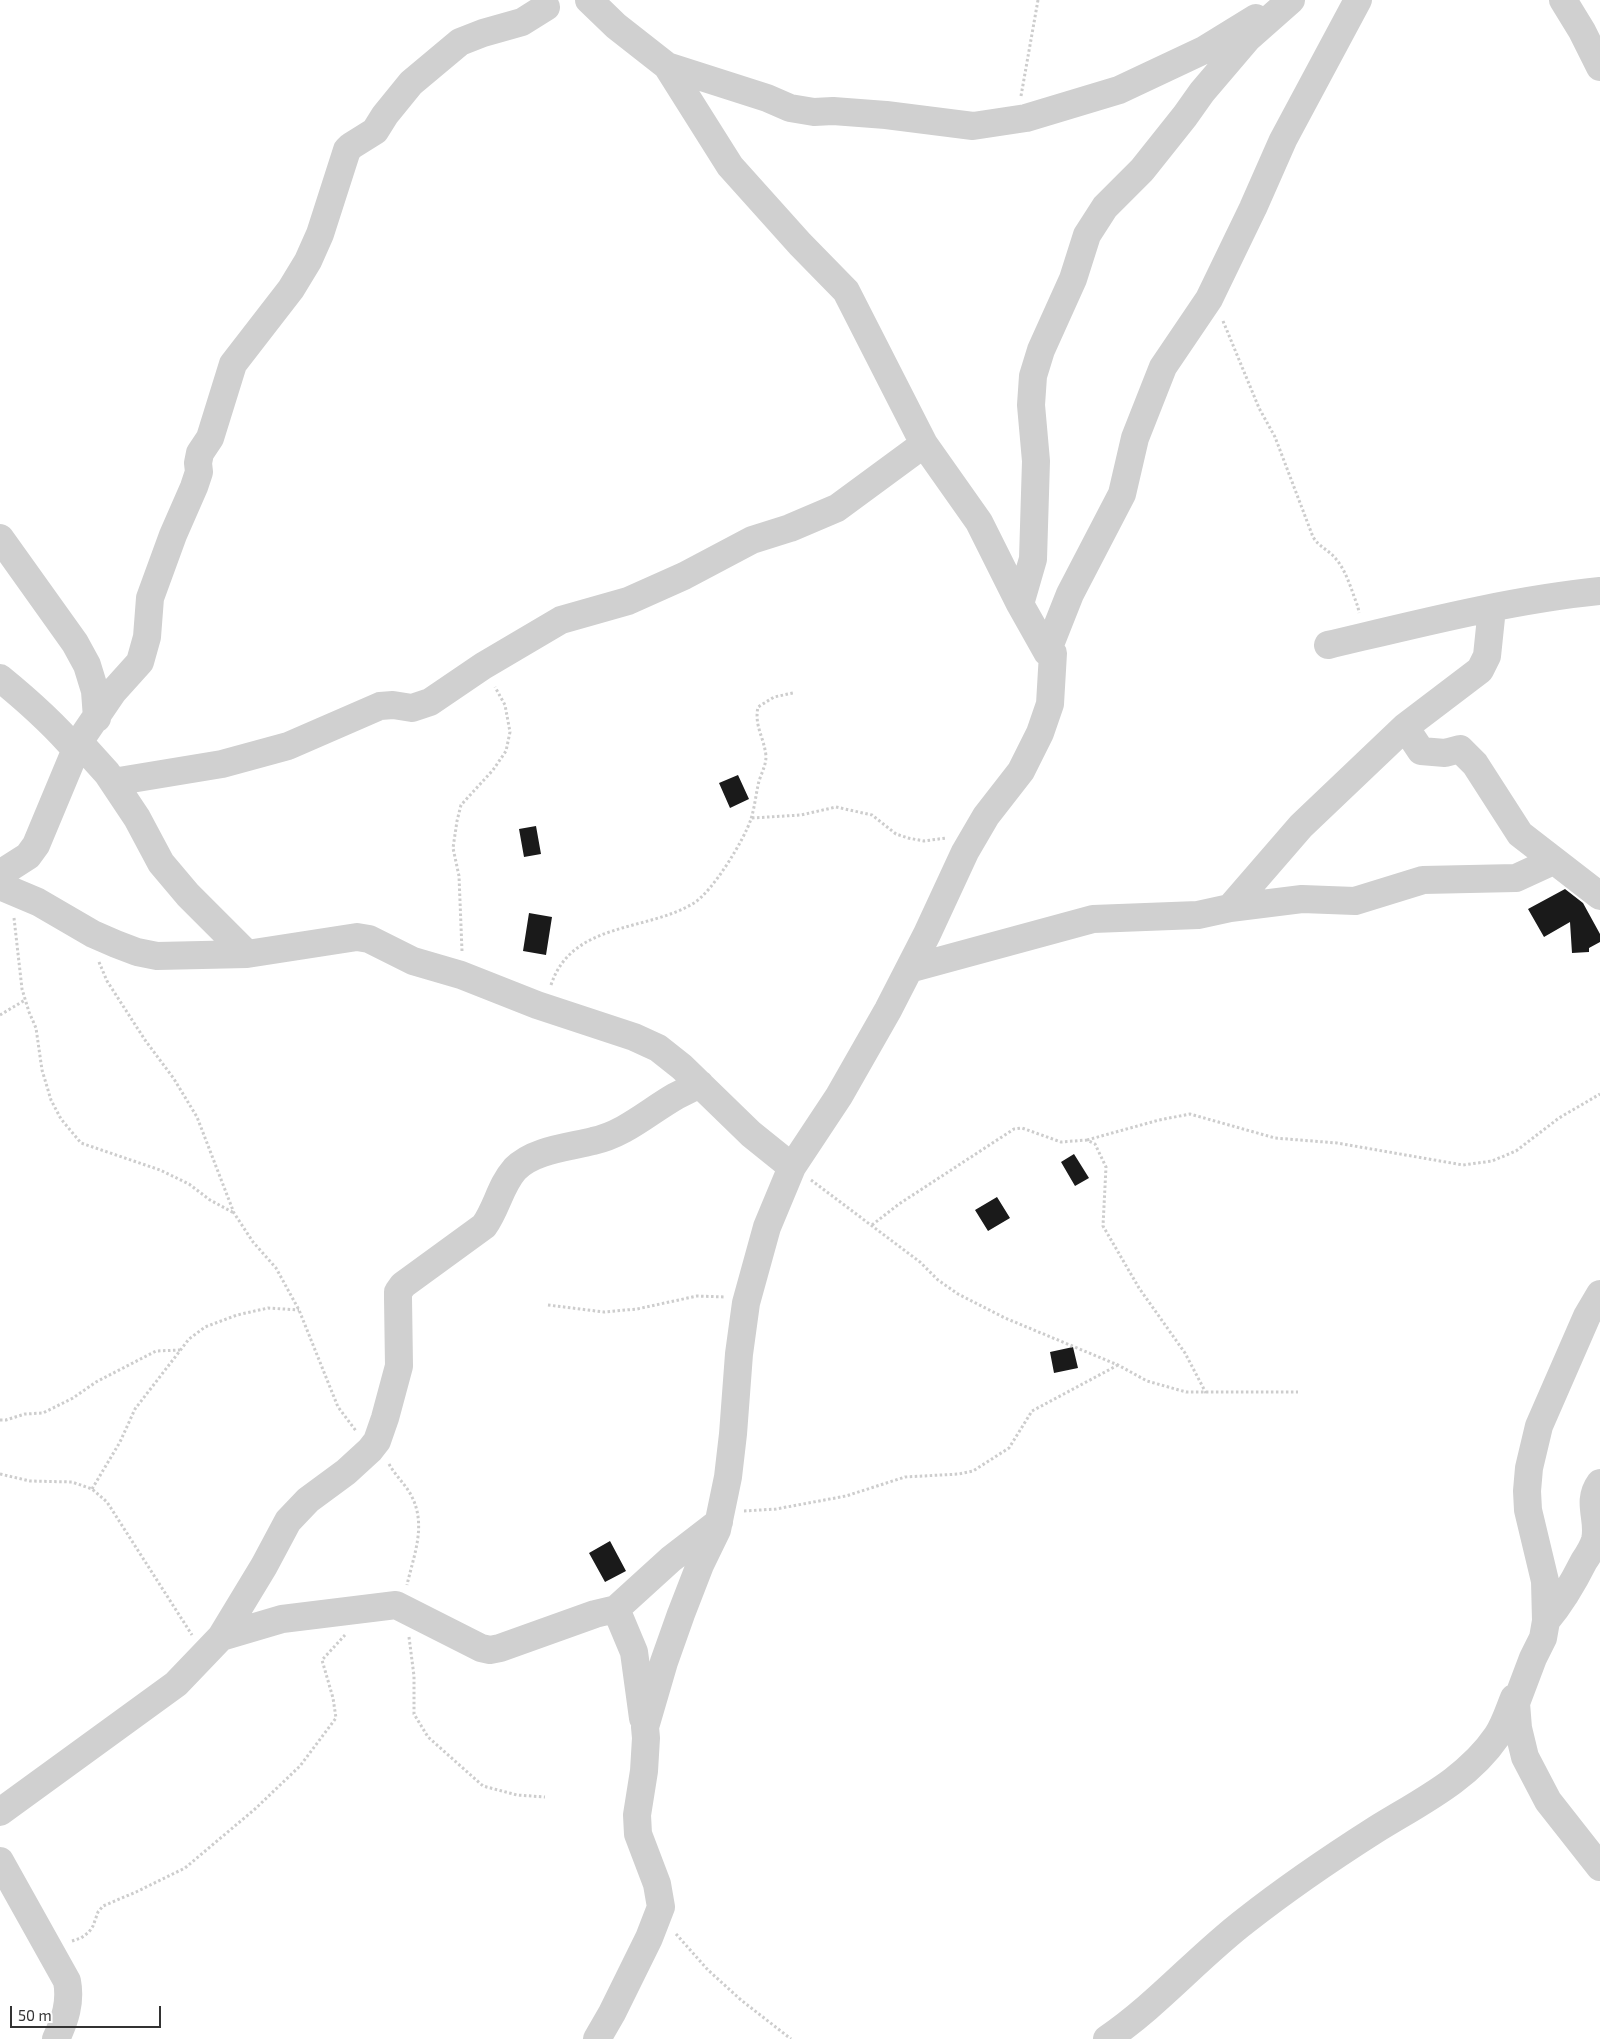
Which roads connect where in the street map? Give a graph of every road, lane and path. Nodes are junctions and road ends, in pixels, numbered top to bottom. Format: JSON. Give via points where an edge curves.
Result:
{"nodes":[{"id":1,"x":589,"y":0,"type":"edge"},
{"id":2,"x":1038,"y":0,"type":"edge"},
{"id":3,"x":1358,"y":0,"type":"edge"},
{"id":4,"x":1563,"y":0,"type":"edge"},
{"id":5,"x":1285,"y":6,"type":"edge"},
{"id":6,"x":546,"y":7,"type":"dead end"},
{"id":7,"x":667,"y":66,"type":"junction"},
{"id":8,"x":1600,"y":67,"type":"edge"},
{"id":9,"x":1017,"y":119,"type":"junction"},
{"id":10,"x":1214,"y":290,"type":"junction"},
{"id":11,"x":924,"y":444,"type":"junction"},
{"id":12,"x":0,"y":538,"type":"edge"},
{"id":13,"x":1600,"y":591,"type":"edge"},
{"id":14,"x":1020,"y":604,"type":"junction"},
{"id":15,"x":1492,"y":608,"type":"junction"},
{"id":16,"x":1362,"y":637,"type":"junction"},
{"id":17,"x":1328,"y":645,"type":"dead end"},
{"id":18,"x":1046,"y":652,"type":"junction"},
{"id":19,"x":483,"y":666,"type":"junction"},
{"id":20,"x":0,"y":678,"type":"edge"},
{"id":21,"x":793,"y":693,"type":"dead end"},
{"id":22,"x":97,"y":718,"type":"junction"},
{"id":23,"x":1404,"y":727,"type":"junction"},
{"id":24,"x":77,"y":746,"type":"junction"},
{"id":25,"x":113,"y":782,"type":"junction"},
{"id":26,"x":752,"y":818,"type":"junction"},
{"id":27,"x":980,"y":825,"type":"junction"},
{"id":28,"x":1553,"y":861,"type":"junction"},
{"id":29,"x":3,"y":883,"type":"edge"},
{"id":30,"x":1600,"y":896,"type":"edge"},
{"id":31,"x":1230,"y":908,"type":"junction"},
{"id":32,"x":86,"y":930,"type":"junction"},
{"id":33,"x":247,"y":954,"type":"junction"},
{"id":34,"x":909,"y":969,"type":"junction"},
{"id":35,"x":461,"y":975,"type":"junction"},
{"id":36,"x":25,"y":1000,"type":"junction"},
{"id":37,"x":545,"y":1007,"type":"junction"},
{"id":38,"x":0,"y":1015,"type":"edge"},
{"id":39,"x":700,"y":1084,"type":"junction"},
{"id":40,"x":1600,"y":1094,"type":"edge"},
{"id":41,"x":1088,"y":1140,"type":"junction"},
{"id":42,"x":792,"y":1167,"type":"junction"},
{"id":43,"x":234,"y":1213,"type":"junction"},
{"id":44,"x":872,"y":1225,"type":"junction"},
{"id":45,"x":1600,"y":1294,"type":"edge"},
{"id":46,"x":746,"y":1303,"type":"junction"},
{"id":47,"x":548,"y":1305,"type":"dead end"},
{"id":48,"x":299,"y":1310,"type":"junction"},
{"id":49,"x":180,"y":1350,"type":"junction"},
{"id":50,"x":1118,"y":1365,"type":"junction"},
{"id":51,"x":1298,"y":1392,"type":"dead end"},
{"id":52,"x":1206,"y":1393,"type":"junction"},
{"id":53,"x":0,"y":1420,"type":"edge"},
{"id":54,"x":373,"y":1445,"type":"junction"},
{"id":55,"x":0,"y":1474,"type":"edge"},
{"id":56,"x":1600,"y":1483,"type":"edge"},
{"id":57,"x":92,"y":1489,"type":"junction"},
{"id":58,"x":720,"y":1517,"type":"junction"},
{"id":59,"x":402,"y":1608,"type":"junction"},
{"id":60,"x":366,"y":1609,"type":"junction"},
{"id":61,"x":616,"y":1609,"type":"junction"},
{"id":62,"x":1546,"y":1621,"type":"junction"},
{"id":63,"x":213,"y":1646,"type":"junction"},
{"id":64,"x":1525,"y":1682,"type":"junction"},
{"id":65,"x":645,"y":1727,"type":"junction"},
{"id":66,"x":545,"y":1797,"type":"dead end"},
{"id":67,"x":0,"y":1812,"type":"edge"},
{"id":68,"x":0,"y":1861,"type":"edge"},
{"id":69,"x":1600,"y":1868,"type":"edge"},
{"id":70,"x":659,"y":1915,"type":"junction"},
{"id":71,"x":50,"y":1949,"type":"junction"},
{"id":72,"x":56,"y":2039,"type":"edge"},
{"id":73,"x":597,"y":2039,"type":"edge"},
{"id":74,"x":791,"y":2039,"type":"edge"},
{"id":75,"x":1106,"y":2039,"type":"edge"}],
"edges":[{"from":1,"to":7,"type":"street"},
{"from":2,"to":9,"type":"path"},
{"from":3,"to":10,"type":"street","via":[[1283,140]]},
{"from":4,"to":8,"type":"street"},
{"from":5,"to":9,"type":"street","via":[[1256,18],[1204,50],[1119,90]]},
{"from":5,"to":14,"type":"street","via":[[1248,38],[1142,170],[1105,207],[1087,235],[1073,279],[1041,350],[1034,376],[1031,405],[1036,461],[1033,559]]},
{"from":6,"to":22,"type":"street","via":[[522,22],[460,42],[410,83],[376,131],[346,150],[320,234],[308,261],[291,289],[233,364],[210,438],[200,453],[194,487],[150,598],[147,637],[140,662],[113,692]]},
{"from":7,"to":9,"type":"street","via":[[790,108],[814,112],[833,111],[973,126]]},
{"from":7,"to":11,"type":"street","via":[[730,166],[846,291]]},
{"from":10,"to":16,"type":"path","via":[[1226,329],[1274,437],[1313,537],[1340,564],[1358,607]]},
{"from":10,"to":18,"type":"street","via":[[1163,367],[1135,438],[1122,494],[1070,594]]},
{"from":11,"to":14,"type":"street","via":[[979,522]]},
{"from":11,"to":19,"type":"street","via":[[837,508],[752,540],[628,601],[560,620]]},
{"from":12,"to":22,"type":"street","via":[[87,665],[95,691]]},
{"from":13,"to":15,"type":"street"},
{"from":14,"to":18,"type":"street"},
{"from":15,"to":16,"type":"street"},
{"from":15,"to":23,"type":"street","via":[[1487,656],[1480,670]]},
{"from":16,"to":17,"type":"street"},
{"from":18,"to":27,"type":"street","via":[[1053,653],[1050,704],[1040,733],[1021,771]]},
{"from":19,"to":25,"type":"street","via":[[430,702],[412,708],[380,706],[288,746],[260,754],[222,764]]},
{"from":19,"to":35,"type":"path","via":[[505,705],[510,732],[506,751],[461,805],[457,821],[453,848],[459,876]]},
{"from":20,"to":24,"type":"street"},
{"from":21,"to":26,"type":"path","via":[[774,697],[758,707],[756,723],[766,756]]},
{"from":22,"to":24,"type":"street"},
{"from":23,"to":28,"type":"street","via":[[1421,752],[1445,753],[1460,749],[1475,764],[1520,834]]},
{"from":23,"to":31,"type":"street","via":[[1301,826]]},
{"from":24,"to":25,"type":"street"},
{"from":24,"to":29,"type":"street","via":[[36,845]]},
{"from":25,"to":33,"type":"street","via":[[162,863],[188,896]]},
{"from":26,"to":27,"type":"path","via":[[801,815],[836,807],[872,814],[896,834],[924,840],[965,834]]},
{"from":26,"to":37,"type":"path","via":[[730,860],[696,902],[666,916],[593,937],[562,963]]},
{"from":27,"to":34,"type":"street"},
{"from":28,"to":30,"type":"street"},
{"from":28,"to":31,"type":"street","via":[[1516,878],[1423,880],[1355,901],[1302,899]]},
{"from":29,"to":32,"type":"street"},
{"from":29,"to":36,"type":"path","via":[[14,912]]},
{"from":31,"to":34,"type":"street","via":[[1198,916],[1093,919]]},
{"from":32,"to":33,"type":"street","via":[[137,952],[157,956]]},
{"from":32,"to":43,"type":"path","via":[[107,981],[197,1117]]},
{"from":33,"to":35,"type":"street","via":[[357,937],[369,939],[413,961]]},
{"from":34,"to":42,"type":"street","via":[[838,1096]]},
{"from":35,"to":37,"type":"street"},
{"from":36,"to":38,"type":"path"},
{"from":36,"to":43,"type":"path","via":[[36,1028],[42,1070],[51,1100],[61,1119],[81,1143],[167,1173]]},
{"from":37,"to":39,"type":"street","via":[[658,1048]]},
{"from":39,"to":42,"type":"street","via":[[751,1134]]},
{"from":39,"to":54,"type":"street","via":[[630,1127],[592,1142],[540,1154],[516,1168],[484,1226],[403,1285],[398,1292],[399,1366],[386,1418]]},
{"from":40,"to":41,"type":"path","via":[[1560,1118],[1516,1152],[1463,1165],[1337,1143],[1275,1138],[1190,1114]]},
{"from":41,"to":44,"type":"path","via":[[1061,1142],[1022,1128],[1014,1129]]},
{"from":41,"to":52,"type":"path","via":[[1095,1144],[1106,1167],[1103,1226],[1139,1288],[1185,1353]]},
{"from":42,"to":44,"type":"path"},
{"from":42,"to":46,"type":"street","via":[[767,1227]]},
{"from":43,"to":48,"type":"path","via":[[276,1268]]},
{"from":44,"to":50,"type":"path","via":[[958,1294],[1005,1318]]},
{"from":45,"to":62,"type":"street","via":[[1587,1316],[1539,1426],[1528,1477],[1528,1510],[1544,1581]]},
{"from":46,"to":47,"type":"path","via":[[697,1296],[637,1309],[604,1312]]},
{"from":46,"to":58,"type":"street","via":[[733,1434]]},
{"from":48,"to":49,"type":"path","via":[[268,1308],[237,1315],[205,1327]]},
{"from":48,"to":54,"type":"path","via":[[338,1407]]},
{"from":49,"to":53,"type":"path","via":[[156,1351],[43,1412]]},
{"from":49,"to":57,"type":"path","via":[[135,1409]]},
{"from":50,"to":52,"type":"path","via":[[1147,1382],[1186,1392]]},
{"from":50,"to":58,"type":"path","via":[[1032,1411],[1009,1448],[973,1471],[905,1477],[846,1496]]},
{"from":51,"to":52,"type":"path"},
{"from":54,"to":59,"type":"path","via":[[410,1493],[420,1521]]},
{"from":54,"to":63,"type":"street","via":[[288,1521],[264,1566]]},
{"from":55,"to":57,"type":"path","via":[[30,1481],[72,1482]]},
{"from":56,"to":62,"type":"street","via":[[1594,1496],[1595,1540],[1570,1589]]},
{"from":57,"to":63,"type":"path","via":[[107,1502]]},
{"from":58,"to":61,"type":"street"},
{"from":58,"to":65,"type":"street","via":[[678,1622]]},
{"from":59,"to":60,"type":"street","via":[[396,1605]]},
{"from":59,"to":61,"type":"street","via":[[490,1650]]},
{"from":59,"to":66,"type":"path","via":[[414,1676],[414,1714],[428,1737],[483,1786],[517,1795]]},
{"from":60,"to":63,"type":"street","via":[[282,1619]]},
{"from":60,"to":71,"type":"path","via":[[322,1660],[336,1718],[300,1766],[185,1868],[103,1906],[93,1926],[81,1938]]},
{"from":61,"to":65,"type":"street","via":[[634,1652]]},
{"from":62,"to":64,"type":"street","via":[[1543,1638]]},
{"from":63,"to":67,"type":"street","via":[[169,1690]]},
{"from":64,"to":69,"type":"street","via":[[1516,1703],[1525,1757],[1548,1801]]},
{"from":64,"to":75,"type":"street","via":[[1516,1694],[1498,1735],[1458,1778],[1276,1896]]},
{"from":65,"to":70,"type":"street","via":[[645,1763],[637,1824],[657,1884],[661,1907]]},
{"from":68,"to":71,"type":"street"},
{"from":70,"to":73,"type":"street"},
{"from":70,"to":74,"type":"path","via":[[708,1970],[740,2000]]},
{"from":71,"to":72,"type":"street","via":[[70,1993],[66,2018]]}]}
